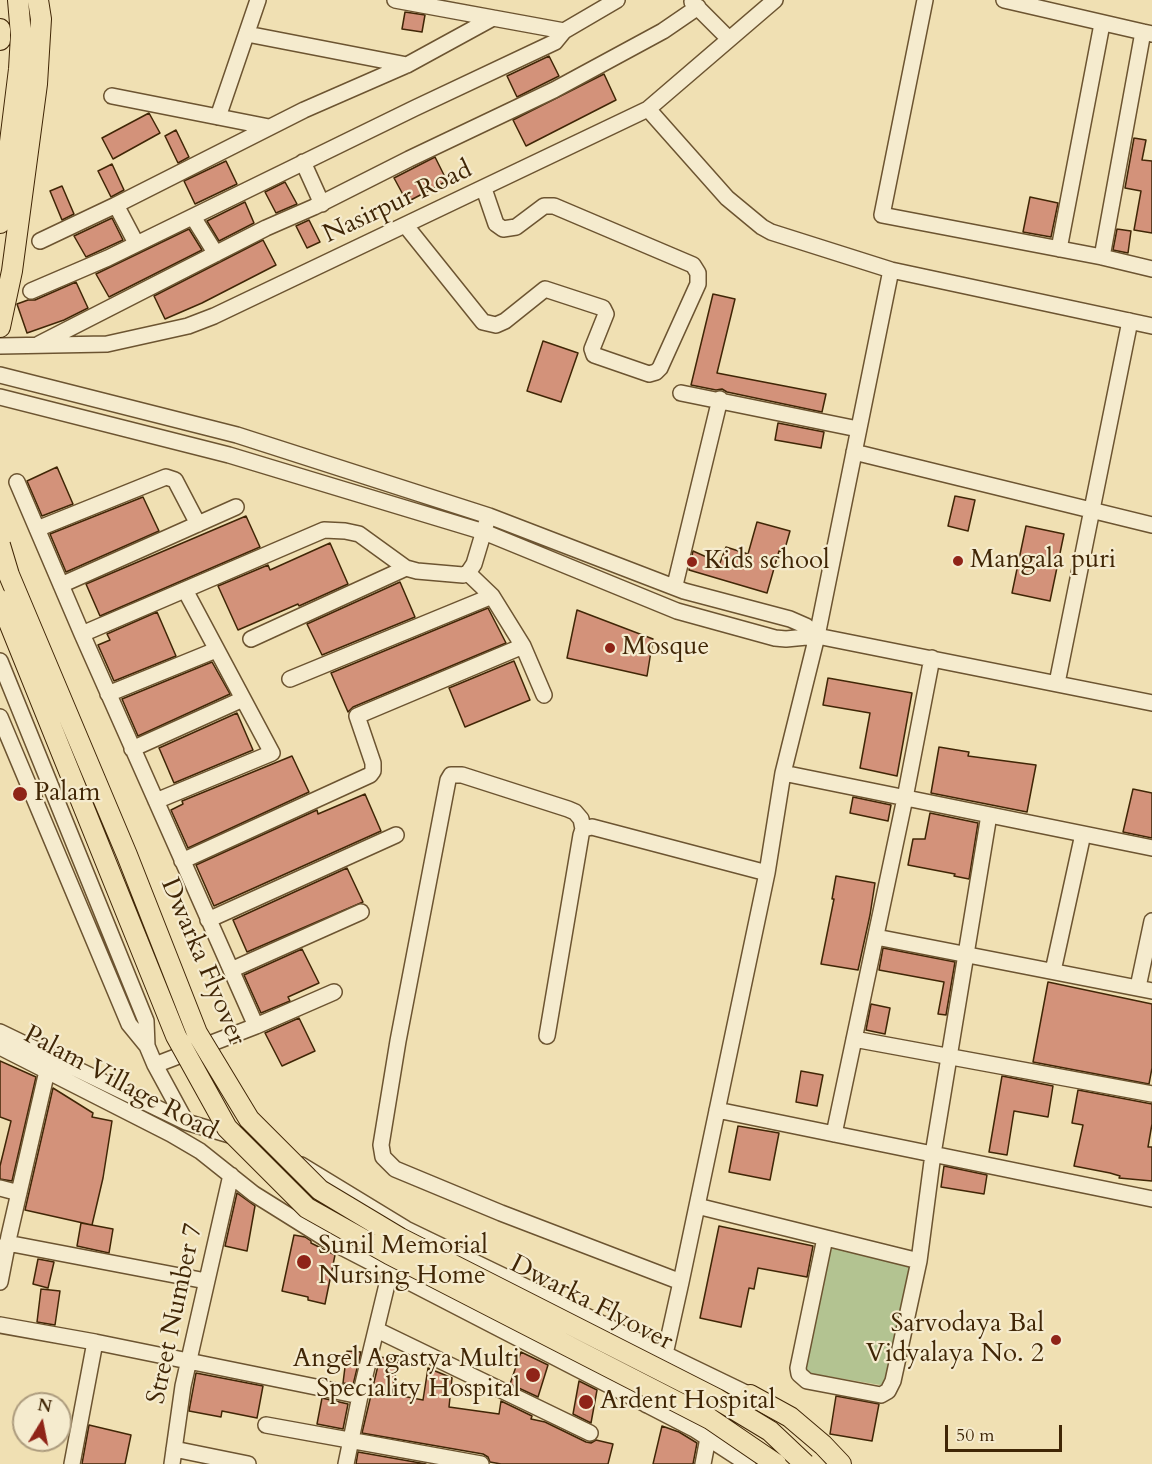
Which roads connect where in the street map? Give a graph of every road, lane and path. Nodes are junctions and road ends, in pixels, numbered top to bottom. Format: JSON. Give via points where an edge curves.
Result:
{"nodes":[{"id":1,"x":18,"y":0,"type":"edge"},
{"id":2,"x":258,"y":0,"type":"edge"},
{"id":3,"x":395,"y":0,"type":"edge"},
{"id":4,"x":617,"y":0,"type":"edge"},
{"id":5,"x":925,"y":0,"type":"edge"},
{"id":6,"x":1004,"y":0,"type":"edge"},
{"id":7,"x":772,"y":1,"type":"edge"},
{"id":8,"x":694,"y":4,"type":"edge"},
{"id":9,"x":40,"y":9,"type":"edge"},
{"id":10,"x":493,"y":18,"type":"junction"},
{"id":11,"x":1102,"y":24,"type":"junction"},
{"id":12,"x":0,"y":29,"type":"edge"},
{"id":13,"x":564,"y":31,"type":"junction"},
{"id":14,"x":1148,"y":33,"type":"edge"},
{"id":15,"x":246,"y":34,"type":"junction"},
{"id":16,"x":729,"y":39,"type":"junction"},
{"id":17,"x":0,"y":40,"type":"edge"},
{"id":18,"x":407,"y":65,"type":"junction"},
{"id":19,"x":112,"y":96,"type":"dead end"},
{"id":20,"x":648,"y":109,"type":"junction"},
{"id":21,"x":218,"y":117,"type":"junction"},
{"id":22,"x":269,"y":127,"type":"junction"},
{"id":23,"x":303,"y":162,"type":"junction"},
{"id":24,"x":484,"y":189,"type":"junction"},
{"id":25,"x":322,"y":204,"type":"junction"},
{"id":26,"x":116,"y":205,"type":"junction"},
{"id":27,"x":193,"y":217,"type":"junction"},
{"id":28,"x":0,"y":223,"type":"edge"},
{"id":29,"x":406,"y":226,"type":"junction"},
{"id":30,"x":40,"y":241,"type":"dead end"},
{"id":31,"x":136,"y":243,"type":"junction"},
{"id":32,"x":1059,"y":249,"type":"junction"},
{"id":33,"x":216,"y":254,"type":"junction"},
{"id":34,"x":1102,"y":257,"type":"junction"},
{"id":35,"x":1152,"y":269,"type":"edge"},
{"id":36,"x":891,"y":270,"type":"junction"},
{"id":37,"x":31,"y":291,"type":"dead end"},
{"id":38,"x":1130,"y":321,"type":"junction"},
{"id":39,"x":1152,"y":326,"type":"edge"},
{"id":40,"x":0,"y":327,"type":"edge"},
{"id":41,"x":36,"y":345,"type":"junction"},
{"id":42,"x":0,"y":346,"type":"edge"},
{"id":43,"x":0,"y":375,"type":"edge"},
{"id":44,"x":681,"y":393,"type":"dead end"},
{"id":45,"x":0,"y":398,"type":"edge"},
{"id":46,"x":720,"y":399,"type":"junction"},
{"id":47,"x":858,"y":429,"type":"junction"},
{"id":48,"x":854,"y":452,"type":"junction"},
{"id":49,"x":311,"y":459,"type":"junction"},
{"id":50,"x":308,"y":479,"type":"junction"},
{"id":51,"x":17,"y":482,"type":"dead end"},
{"id":52,"x":236,"y":507,"type":"dead end"},
{"id":53,"x":1091,"y":511,"type":"junction"},
{"id":54,"x":489,"y":516,"type":"junction"},
{"id":55,"x":198,"y":524,"type":"junction"},
{"id":56,"x":1152,"y":525,"type":"edge"},
{"id":57,"x":37,"y":529,"type":"junction"},
{"id":58,"x":484,"y":532,"type":"junction"},
{"id":59,"x":0,"y":545,"type":"edge"},
{"id":60,"x":406,"y":568,"type":"junction"},
{"id":61,"x":468,"y":573,"type":"junction"},
{"id":62,"x":61,"y":585,"type":"junction"},
{"id":63,"x":675,"y":585,"type":"junction"},
{"id":64,"x":185,"y":590,"type":"junction"},
{"id":65,"x":492,"y":596,"type":"junction"},
{"id":66,"x":0,"y":600,"type":"edge"},
{"id":67,"x":82,"y":634,"type":"junction"},
{"id":68,"x":817,"y":636,"type":"junction"},
{"id":69,"x":251,"y":639,"type":"dead end"},
{"id":70,"x":523,"y":646,"type":"junction"},
{"id":71,"x":216,"y":650,"type":"junction"},
{"id":72,"x":932,"y":658,"type":"junction"},
{"id":73,"x":0,"y":661,"type":"edge"},
{"id":74,"x":290,"y":680,"type":"dead end"},
{"id":75,"x":1057,"y":683,"type":"junction"},
{"id":76,"x":108,"y":694,"type":"junction"},
{"id":77,"x":544,"y":695,"type":"dead end"},
{"id":78,"x":243,"y":699,"type":"junction"},
{"id":79,"x":1152,"y":703,"type":"edge"},
{"id":80,"x":0,"y":717,"type":"edge"},
{"id":81,"x":132,"y":749,"type":"junction"},
{"id":82,"x":783,"y":773,"type":"junction"},
{"id":83,"x":905,"y":798,"type":"junction"},
{"id":84,"x":156,"y":801,"type":"junction"},
{"id":85,"x":989,"y":815,"type":"junction"},
{"id":86,"x":584,"y":829,"type":"junction"},
{"id":87,"x":1083,"y":834,"type":"junction"},
{"id":88,"x":396,"y":835,"type":"dead end"},
{"id":89,"x":1152,"y":848,"type":"edge"},
{"id":90,"x":182,"y":861,"type":"junction"},
{"id":91,"x":767,"y":873,"type":"junction"},
{"id":92,"x":361,"y":912,"type":"dead end"},
{"id":93,"x":208,"y":920,"type":"junction"},
{"id":94,"x":1152,"y":921,"type":"edge"},
{"id":95,"x":876,"y":938,"type":"junction"},
{"id":96,"x":965,"y":955,"type":"junction"},
{"id":97,"x":231,"y":970,"type":"junction"},
{"id":98,"x":1053,"y":970,"type":"junction"},
{"id":99,"x":1145,"y":989,"type":"edge"},
{"id":100,"x":334,"y":992,"type":"dead end"},
{"id":101,"x":256,"y":1026,"type":"junction"},
{"id":102,"x":0,"y":1032,"type":"edge"},
{"id":103,"x":547,"y":1036,"type":"dead end"},
{"id":104,"x":854,"y":1039,"type":"junction"},
{"id":105,"x":147,"y":1046,"type":"junction"},
{"id":106,"x":0,"y":1047,"type":"edge"},
{"id":107,"x":950,"y":1057,"type":"junction"},
{"id":108,"x":155,"y":1065,"type":"junction"},
{"id":109,"x":47,"y":1071,"type":"junction"},
{"id":110,"x":1152,"y":1094,"type":"edge"},
{"id":111,"x":717,"y":1110,"type":"junction"},
{"id":112,"x":186,"y":1122,"type":"junction"},
{"id":113,"x":834,"y":1134,"type":"junction"},
{"id":114,"x":200,"y":1151,"type":"junction"},
{"id":115,"x":933,"y":1154,"type":"junction"},
{"id":116,"x":231,"y":1175,"type":"junction"},
{"id":117,"x":0,"y":1188,"type":"edge"},
{"id":118,"x":19,"y":1193,"type":"junction"},
{"id":119,"x":1152,"y":1198,"type":"edge"},
{"id":120,"x":697,"y":1206,"type":"junction"},
{"id":121,"x":825,"y":1238,"type":"junction"},
{"id":122,"x":7,"y":1243,"type":"junction"},
{"id":123,"x":919,"y":1261,"type":"junction"},
{"id":124,"x":390,"y":1272,"type":"junction"},
{"id":125,"x":206,"y":1281,"type":"junction"},
{"id":126,"x":0,"y":1282,"type":"edge"},
{"id":127,"x":681,"y":1282,"type":"junction"},
{"id":128,"x":0,"y":1325,"type":"edge"},
{"id":129,"x":377,"y":1330,"type":"junction"},
{"id":130,"x":95,"y":1342,"type":"junction"},
{"id":131,"x":665,"y":1354,"type":"junction"},
{"id":132,"x":189,"y":1361,"type":"junction"},
{"id":133,"x":750,"y":1395,"type":"junction"},
{"id":134,"x":360,"y":1396,"type":"junction"},
{"id":135,"x":647,"y":1405,"type":"junction"},
{"id":136,"x":266,"y":1425,"type":"dead end"},
{"id":137,"x":590,"y":1433,"type":"dead end"},
{"id":138,"x":708,"y":1438,"type":"junction"},
{"id":139,"x":352,"y":1440,"type":"junction"},
{"id":140,"x":173,"y":1456,"type":"edge"},
{"id":141,"x":72,"y":1464,"type":"edge"},
{"id":142,"x":248,"y":1464,"type":"edge"},
{"id":143,"x":346,"y":1464,"type":"edge"},
{"id":144,"x":481,"y":1464,"type":"edge"},
{"id":145,"x":703,"y":1464,"type":"edge"},
{"id":146,"x":748,"y":1464,"type":"edge"},
{"id":147,"x":776,"y":1464,"type":"edge"},
{"id":148,"x":805,"y":1464,"type":"edge"},
{"id":149,"x":831,"y":1464,"type":"edge"},
{"id":150,"x":841,"y":1464,"type":"edge"}],
"edges":[{"from":1,"to":28,"type":"main road","via":[[19,69]]},
{"from":2,"to":15,"type":"street"},
{"from":3,"to":10,"type":"street"},
{"from":4,"to":13,"type":"street"},
{"from":5,"to":32,"type":"street","via":[[882,215]]},
{"from":6,"to":11,"type":"street"},
{"from":7,"to":16,"type":"street","name":"Nasirpur Road"},
{"from":8,"to":16,"type":"street"},
{"from":8,"to":25,"type":"street","via":[[663,32],[614,59]]},
{"from":9,"to":40,"type":"main road","via":[[37,84],[12,271]]},
{"from":10,"to":13,"type":"street"},
{"from":10,"to":18,"type":"street"},
{"from":11,"to":14,"type":"street"},
{"from":11,"to":32,"type":"street"},
{"from":12,"to":17,"type":"main road"},
{"from":13,"to":23,"type":"street","via":[[555,42]]},
{"from":14,"to":34,"type":"street"},
{"from":15,"to":18,"type":"street"},
{"from":15,"to":21,"type":"street"},
{"from":16,"to":20,"type":"street","name":"Nasirpur Road"},
{"from":18,"to":22,"type":"street"},
{"from":19,"to":21,"type":"street"},
{"from":20,"to":24,"type":"street","name":"Nasirpur Road"},
{"from":20,"to":36,"type":"street","via":[[727,198],[762,227]]},
{"from":21,"to":22,"type":"street"},
{"from":22,"to":26,"type":"street"},
{"from":23,"to":25,"type":"street"},
{"from":23,"to":27,"type":"street"},
{"from":24,"to":29,"type":"street","name":"Nasirpur Road"},
{"from":24,"to":29,"type":"street","via":[[496,224],[503,229],[516,227],[544,206],[554,206],[693,265],[698,284],[656,372],[649,374],[594,355],[592,349],[606,314],[603,308],[545,289],[506,321],[496,325],[483,321]]},
{"from":25,"to":33,"type":"street"},
{"from":26,"to":30,"type":"street"},
{"from":26,"to":31,"type":"street"},
{"from":27,"to":31,"type":"street"},
{"from":27,"to":33,"type":"street"},
{"from":29,"to":41,"type":"street","name":"Nasirpur Road","via":[[188,326],[107,344]]},
{"from":31,"to":37,"type":"street"},
{"from":32,"to":34,"type":"street"},
{"from":33,"to":41,"type":"street"},
{"from":34,"to":35,"type":"street"},
{"from":36,"to":38,"type":"street"},
{"from":36,"to":47,"type":"street"},
{"from":38,"to":39,"type":"street"},
{"from":38,"to":53,"type":"street"},
{"from":41,"to":42,"type":"street","name":"Nasirpur Road"},
{"from":43,"to":49,"type":"street","via":[[237,435]]},
{"from":44,"to":46,"type":"street"},
{"from":45,"to":50,"type":"street","via":[[229,455]]},
{"from":46,"to":47,"type":"street"},
{"from":46,"to":63,"type":"street"},
{"from":47,"to":48,"type":"street"},
{"from":48,"to":53,"type":"street"},
{"from":48,"to":68,"type":"street"},
{"from":49,"to":50,"type":"street"},
{"from":49,"to":54,"type":"street"},
{"from":50,"to":58,"type":"street"},
{"from":51,"to":57,"type":"street"},
{"from":52,"to":55,"type":"street"},
{"from":53,"to":56,"type":"street"},
{"from":53,"to":75,"type":"street"},
{"from":54,"to":58,"type":"street"},
{"from":54,"to":63,"type":"street"},
{"from":55,"to":57,"type":"street","via":[[175,480],[166,477]]},
{"from":55,"to":62,"type":"street"},
{"from":57,"to":62,"type":"street"},
{"from":58,"to":61,"type":"street"},
{"from":58,"to":68,"type":"street","via":[[677,611],[775,638]]},
{"from":59,"to":148,"type":"main road","name":"Dwarka Flyover","bridge":true,"via":[[197,1033],[249,1119],[320,1190],[400,1238],[717,1399],[770,1431]]},
{"from":60,"to":61,"type":"street"},
{"from":60,"to":64,"type":"street","via":[[359,534],[324,530]]},
{"from":60,"to":69,"type":"street"},
{"from":61,"to":65,"type":"street"},
{"from":62,"to":67,"type":"street"},
{"from":63,"to":68,"type":"street","via":[[684,591],[790,618]]},
{"from":64,"to":67,"type":"street"},
{"from":64,"to":71,"type":"street"},
{"from":65,"to":70,"type":"street"},
{"from":65,"to":74,"type":"street"},
{"from":66,"to":147,"type":"main road","name":"Dwarka Flyover","bridge":true,"via":[[176,1036],[227,1128],[306,1208],[710,1419]]},
{"from":67,"to":76,"type":"street"},
{"from":68,"to":72,"type":"street"},
{"from":68,"to":82,"type":"street"},
{"from":70,"to":77,"type":"street"},
{"from":70,"to":90,"type":"street","via":[[357,716],[373,763],[370,775]]},
{"from":71,"to":76,"type":"street"},
{"from":71,"to":78,"type":"street"},
{"from":72,"to":75,"type":"street"},
{"from":72,"to":83,"type":"street"},
{"from":73,"to":105,"type":"street","via":[[146,1022]]},
{"from":75,"to":79,"type":"street"},
{"from":76,"to":81,"type":"street"},
{"from":78,"to":81,"type":"street"},
{"from":78,"to":84,"type":"street","via":[[272,753]]},
{"from":80,"to":105,"type":"street","via":[[129,1024]]},
{"from":81,"to":84,"type":"street"},
{"from":82,"to":83,"type":"street"},
{"from":82,"to":91,"type":"street"},
{"from":83,"to":85,"type":"street"},
{"from":83,"to":95,"type":"street"},
{"from":84,"to":90,"type":"street"},
{"from":85,"to":87,"type":"street"},
{"from":85,"to":96,"type":"street"},
{"from":86,"to":91,"type":"street","via":[[592,827]]},
{"from":86,"to":103,"type":"street"},
{"from":86,"to":127,"type":"street","via":[[579,816],[568,809],[462,775],[449,777],[398,1041],[381,1152],[395,1169]]},
{"from":87,"to":89,"type":"street"},
{"from":87,"to":98,"type":"street"},
{"from":88,"to":93,"type":"street"},
{"from":90,"to":93,"type":"street"},
{"from":91,"to":111,"type":"street"},
{"from":92,"to":97,"type":"street"},
{"from":93,"to":97,"type":"street"},
{"from":94,"to":99,"type":"street"},
{"from":95,"to":96,"type":"street"},
{"from":95,"to":104,"type":"street"},
{"from":96,"to":98,"type":"street"},
{"from":96,"to":107,"type":"street"},
{"from":97,"to":101,"type":"street"},
{"from":98,"to":99,"type":"street"},
{"from":100,"to":101,"type":"street"},
{"from":101,"to":108,"type":"street"},
{"from":102,"to":112,"type":"street","name":"Palam Village Road"},
{"from":104,"to":107,"type":"street"},
{"from":104,"to":113,"type":"street"},
{"from":105,"to":108,"type":"street"},
{"from":106,"to":109,"type":"street","name":"Palam Village Road"},
{"from":107,"to":110,"type":"street"},
{"from":107,"to":115,"type":"street"},
{"from":108,"to":112,"type":"street"},
{"from":109,"to":114,"type":"street","name":"Palam Village Road"},
{"from":109,"to":118,"type":"street"},
{"from":111,"to":113,"type":"street"},
{"from":111,"to":120,"type":"street"},
{"from":112,"to":114,"type":"street"},
{"from":112,"to":131,"type":"street","name":"Palam Village Road","via":[[267,1146],[406,1228]]},
{"from":113,"to":115,"type":"street"},
{"from":114,"to":116,"type":"street","name":"Palam Village Road"},
{"from":115,"to":119,"type":"street"},
{"from":115,"to":123,"type":"street"},
{"from":116,"to":124,"type":"street","name":"Palam Village Road","via":[[326,1239]]},
{"from":116,"to":125,"type":"street","name":"Street Number 7"},
{"from":117,"to":118,"type":"street"},
{"from":118,"to":122,"type":"street"},
{"from":120,"to":121,"type":"street"},
{"from":120,"to":127,"type":"street"},
{"from":121,"to":123,"type":"street"},
{"from":121,"to":123,"type":"street","via":[[798,1368],[807,1381],[881,1395],[888,1391]]},
{"from":122,"to":125,"type":"street"},
{"from":122,"to":126,"type":"street"},
{"from":124,"to":129,"type":"street"},
{"from":124,"to":135,"type":"street","name":"Palam Village Road"},
{"from":125,"to":132,"type":"street","name":"Street Number 7"},
{"from":127,"to":131,"type":"street"},
{"from":128,"to":130,"type":"street"},
{"from":129,"to":134,"type":"street"},
{"from":129,"to":137,"type":"street"},
{"from":130,"to":132,"type":"street"},
{"from":130,"to":141,"type":"street"},
{"from":131,"to":133,"type":"street","name":"Palam Village Road"},
{"from":131,"to":135,"type":"street"},
{"from":132,"to":134,"type":"street"},
{"from":132,"to":140,"type":"street","name":"Street Number 7"},
{"from":133,"to":149,"type":"street","name":"Palam Village Road"},
{"from":133,"to":150,"type":"main road","via":[[790,1417]]},
{"from":134,"to":139,"type":"street"},
{"from":135,"to":138,"type":"street","name":"Palam Village Road"},
{"from":136,"to":139,"type":"street"},
{"from":138,"to":145,"type":"street"},
{"from":138,"to":146,"type":"street","name":"Palam Village Road"},
{"from":139,"to":143,"type":"street"},
{"from":139,"to":144,"type":"street"},
{"from":140,"to":142,"type":"street"}]}
